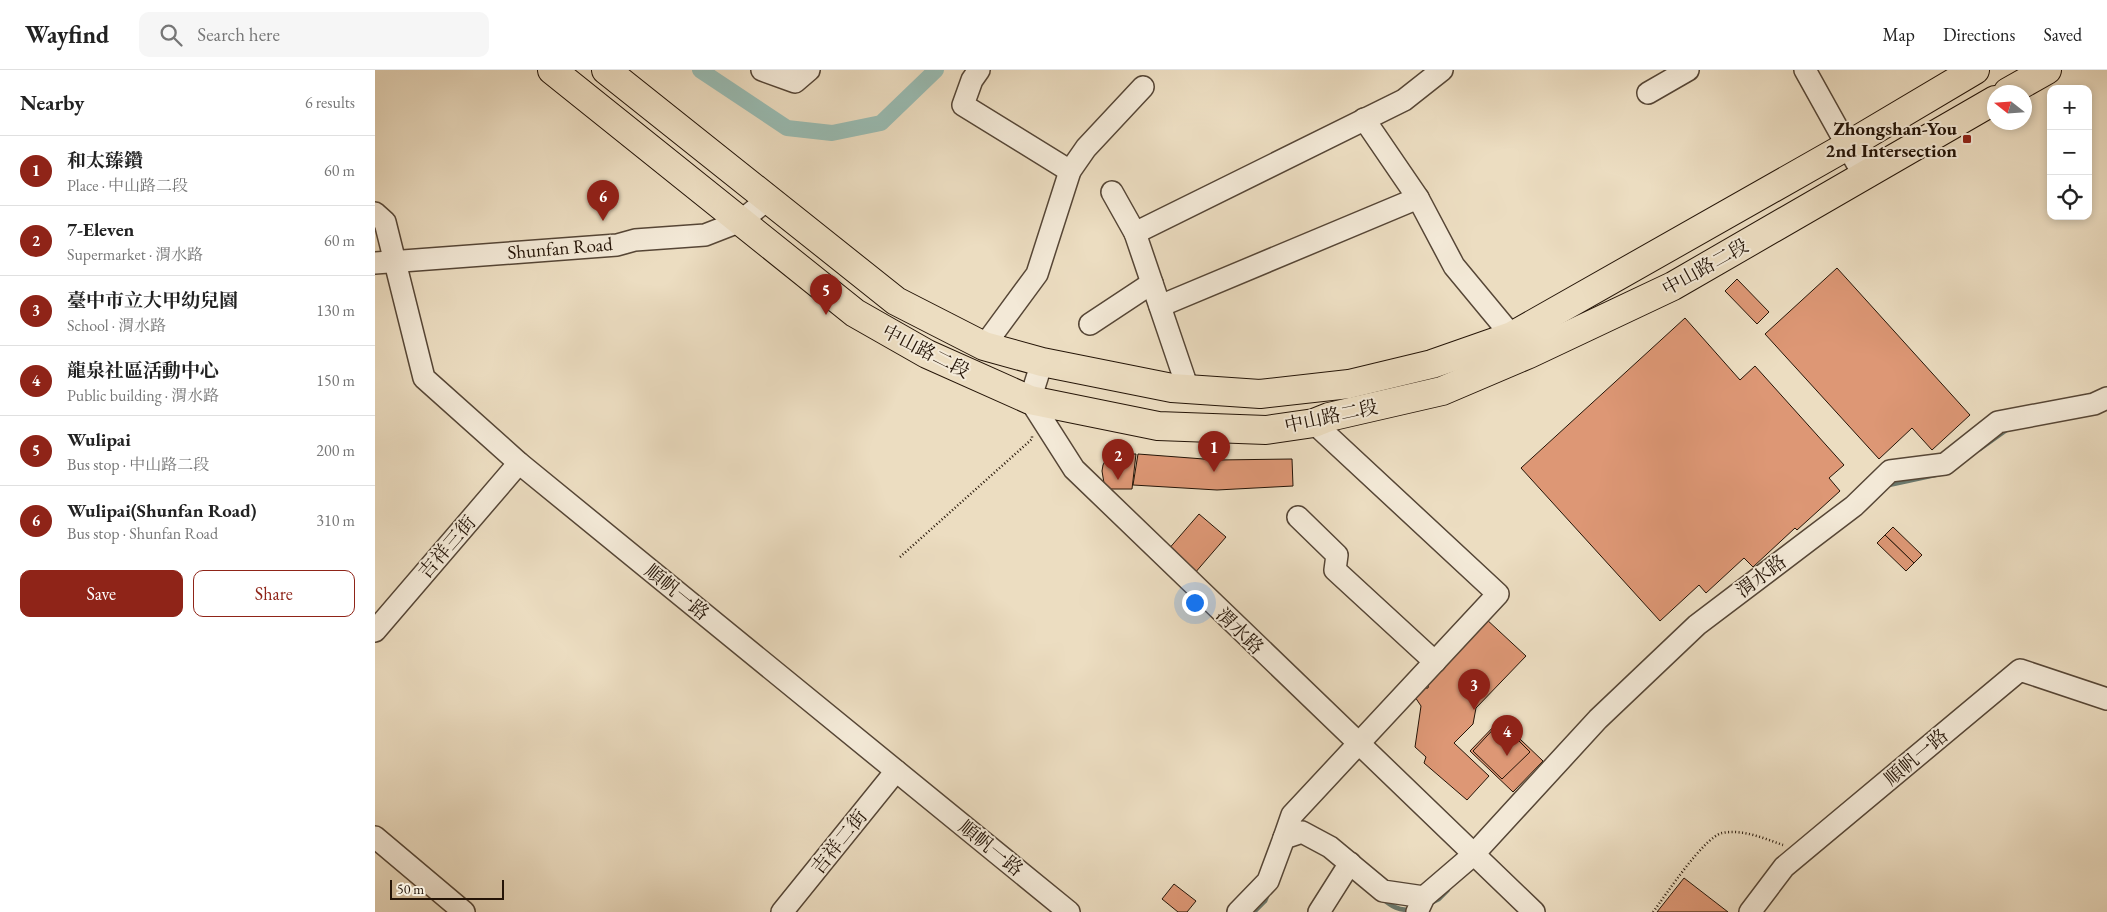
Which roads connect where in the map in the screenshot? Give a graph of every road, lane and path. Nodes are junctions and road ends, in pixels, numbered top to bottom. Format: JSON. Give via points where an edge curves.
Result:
{"nodes":[{"id":1,"x":552,"y":70,"type":"edge"},
{"id":2,"x":606,"y":70,"type":"edge"},
{"id":3,"x":762,"y":70,"type":"edge"},
{"id":4,"x":979,"y":70,"type":"edge"},
{"id":5,"x":1443,"y":70,"type":"edge"},
{"id":6,"x":1688,"y":70,"type":"edge"},
{"id":7,"x":1805,"y":70,"type":"edge"},
{"id":8,"x":1975,"y":70,"type":"edge"},
{"id":9,"x":2047,"y":70,"type":"edge"},
{"id":10,"x":802,"y":76,"type":"edge"},
{"id":11,"x":2020,"y":85,"type":"edge"},
{"id":12,"x":1143,"y":87,"type":"dead end"},
{"id":13,"x":1647,"y":93,"type":"dead end"},
{"id":14,"x":1987,"y":105,"type":"edge"},
{"id":15,"x":1365,"y":119,"type":"junction"},
{"id":16,"x":1847,"y":146,"type":"junction"},
{"id":17,"x":1071,"y":171,"type":"junction"},
{"id":18,"x":1864,"y":176,"type":"junction"},
{"id":19,"x":1112,"y":192,"type":"dead end"},
{"id":20,"x":1418,"y":198,"type":"junction"},
{"id":21,"x":768,"y":199,"type":"junction"},
{"id":22,"x":375,"y":214,"type":"edge"},
{"id":23,"x":741,"y":221,"type":"junction"},
{"id":24,"x":1135,"y":233,"type":"junction"},
{"id":25,"x":396,"y":260,"type":"junction"},
{"id":26,"x":375,"y":263,"type":"edge"},
{"id":27,"x":1152,"y":283,"type":"junction"},
{"id":28,"x":1160,"y":306,"type":"junction"},
{"id":29,"x":1090,"y":324,"type":"dead end"},
{"id":30,"x":1512,"y":336,"type":"junction"},
{"id":31,"x":984,"y":346,"type":"junction"},
{"id":32,"x":1042,"y":362,"type":"junction"},
{"id":33,"x":1188,"y":389,"type":"junction"},
{"id":34,"x":2107,"y":398,"type":"edge"},
{"id":35,"x":1030,"y":400,"type":"junction"},
{"id":36,"x":1314,"y":423,"type":"junction"},
{"id":37,"x":519,"y":463,"type":"junction"},
{"id":38,"x":1298,"y":517,"type":"dead end"},
{"id":39,"x":900,"y":557,"type":"dead end"},
{"id":40,"x":375,"y":631,"type":"edge"},
{"id":41,"x":1435,"y":662,"type":"junction"},
{"id":42,"x":2107,"y":699,"type":"edge"},
{"id":43,"x":1359,"y":745,"type":"junction"},
{"id":44,"x":896,"y":771,"type":"junction"},
{"id":45,"x":375,"y":837,"type":"edge"},
{"id":46,"x":1285,"y":838,"type":"junction"},
{"id":47,"x":1803,"y":852,"type":"junction"},
{"id":48,"x":1473,"y":855,"type":"junction"},
{"id":49,"x":1350,"y":863,"type":"junction"},
{"id":50,"x":1421,"y":905,"type":"edge"},
{"id":51,"x":464,"y":912,"type":"edge"},
{"id":52,"x":782,"y":912,"type":"edge"},
{"id":53,"x":1069,"y":912,"type":"edge"},
{"id":54,"x":1238,"y":912,"type":"edge"},
{"id":55,"x":1319,"y":912,"type":"edge"},
{"id":56,"x":1534,"y":912,"type":"edge"},
{"id":57,"x":1653,"y":912,"type":"edge"},
{"id":58,"x":1750,"y":912,"type":"edge"}],
"edges":[{"from":1,"to":23,"type":"main road","name":"中山路二段"},
{"from":2,"to":21,"type":"main road","name":"中山路二段"},
{"from":3,"to":10,"type":"street"},
{"from":4,"to":17,"type":"street","via":[[963,105]]},
{"from":5,"to":15,"type":"street","via":[[1404,100]]},
{"from":6,"to":13,"type":"street"},
{"from":7,"to":16,"type":"street"},
{"from":8,"to":16,"type":"main road","name":"中山路二段"},
{"from":9,"to":11,"type":"main road"},
{"from":12,"to":17,"type":"street","via":[[1086,148]]},
{"from":14,"to":18,"type":"main road","name":"中山路二段"},
{"from":15,"to":20,"type":"street"},
{"from":15,"to":24,"type":"street"},
{"from":16,"to":18,"type":"street"},
{"from":16,"to":30,"type":"main road","name":"中山路二段"},
{"from":17,"to":31,"type":"street","via":[[1037,274]]},
{"from":18,"to":36,"type":"main road","name":"中山路二段","via":[[1673,286],[1529,354],[1442,391]]},
{"from":19,"to":24,"type":"street"},
{"from":20,"to":28,"type":"street"},
{"from":20,"to":30,"type":"street","via":[[1454,266]]},
{"from":21,"to":23,"type":"street","name":"Shunfan Road"},
{"from":21,"to":31,"type":"main road","name":"中山路二段","via":[[896,301]]},
{"from":22,"to":25,"type":"street","name":"順帆一路","via":[[385,222]]},
{"from":23,"to":25,"type":"street","name":"Shunfan Road","via":[[705,235],[635,240],[617,245]]},
{"from":23,"to":35,"type":"main road","name":"中山路二段","via":[[855,313],[927,354]]},
{"from":24,"to":27,"type":"street"},
{"from":25,"to":26,"type":"street","name":"Shunfan Road"},
{"from":25,"to":37,"type":"street","name":"順帆一路","via":[[424,378]]},
{"from":27,"to":28,"type":"street"},
{"from":27,"to":29,"type":"street"},
{"from":28,"to":33,"type":"street"},
{"from":30,"to":33,"type":"main road","name":"中山路二段","via":[[1432,364],[1349,384],[1260,394]]},
{"from":31,"to":32,"type":"main road","name":"中山路二段"},
{"from":32,"to":33,"type":"main road","name":"中山路二段"},
{"from":32,"to":35,"type":"street"},
{"from":34,"to":48,"type":"street","name":"渭水路","via":[[2094,404],[1998,422],[1945,464],[1890,471],[1854,506],[1697,625],[1597,719]]},
{"from":35,"to":36,"type":"main road","name":"中山路二段","via":[[1158,426],[1266,430]]},
{"from":35,"to":39,"type":"path","via":[[1032,439]]},
{"from":35,"to":43,"type":"street","name":"渭水路","via":[[1073,469]]},
{"from":36,"to":41,"type":"street","via":[[1498,594]]},
{"from":37,"to":40,"type":"street","name":"吉祥三街"},
{"from":37,"to":44,"type":"street","name":"順帆一路"},
{"from":38,"to":41,"type":"street","via":[[1337,555],[1335,570]]},
{"from":41,"to":43,"type":"street"},
{"from":42,"to":47,"type":"street","name":"順帆一路","via":[[2020,670]]},
{"from":43,"to":46,"type":"street","via":[[1292,815]]},
{"from":43,"to":48,"type":"street","name":"渭水路"},
{"from":44,"to":52,"type":"street","name":"吉祥二街"},
{"from":44,"to":53,"type":"street","name":"順帆一路"},
{"from":45,"to":51,"type":"street"},
{"from":46,"to":49,"type":"street","via":[[1302,832],[1330,846]]},
{"from":46,"to":54,"type":"street","via":[[1268,881]]},
{"from":47,"to":57,"type":"path","via":[[1748,833],[1721,834],[1701,848]]},
{"from":47,"to":58,"type":"street","name":"順帆一路","via":[[1784,866]]},
{"from":48,"to":50,"type":"street","name":"渭水路"},
{"from":48,"to":56,"type":"street","name":"渭水路"},
{"from":49,"to":50,"type":"street","via":[[1383,891]]},
{"from":49,"to":55,"type":"street"}]}
